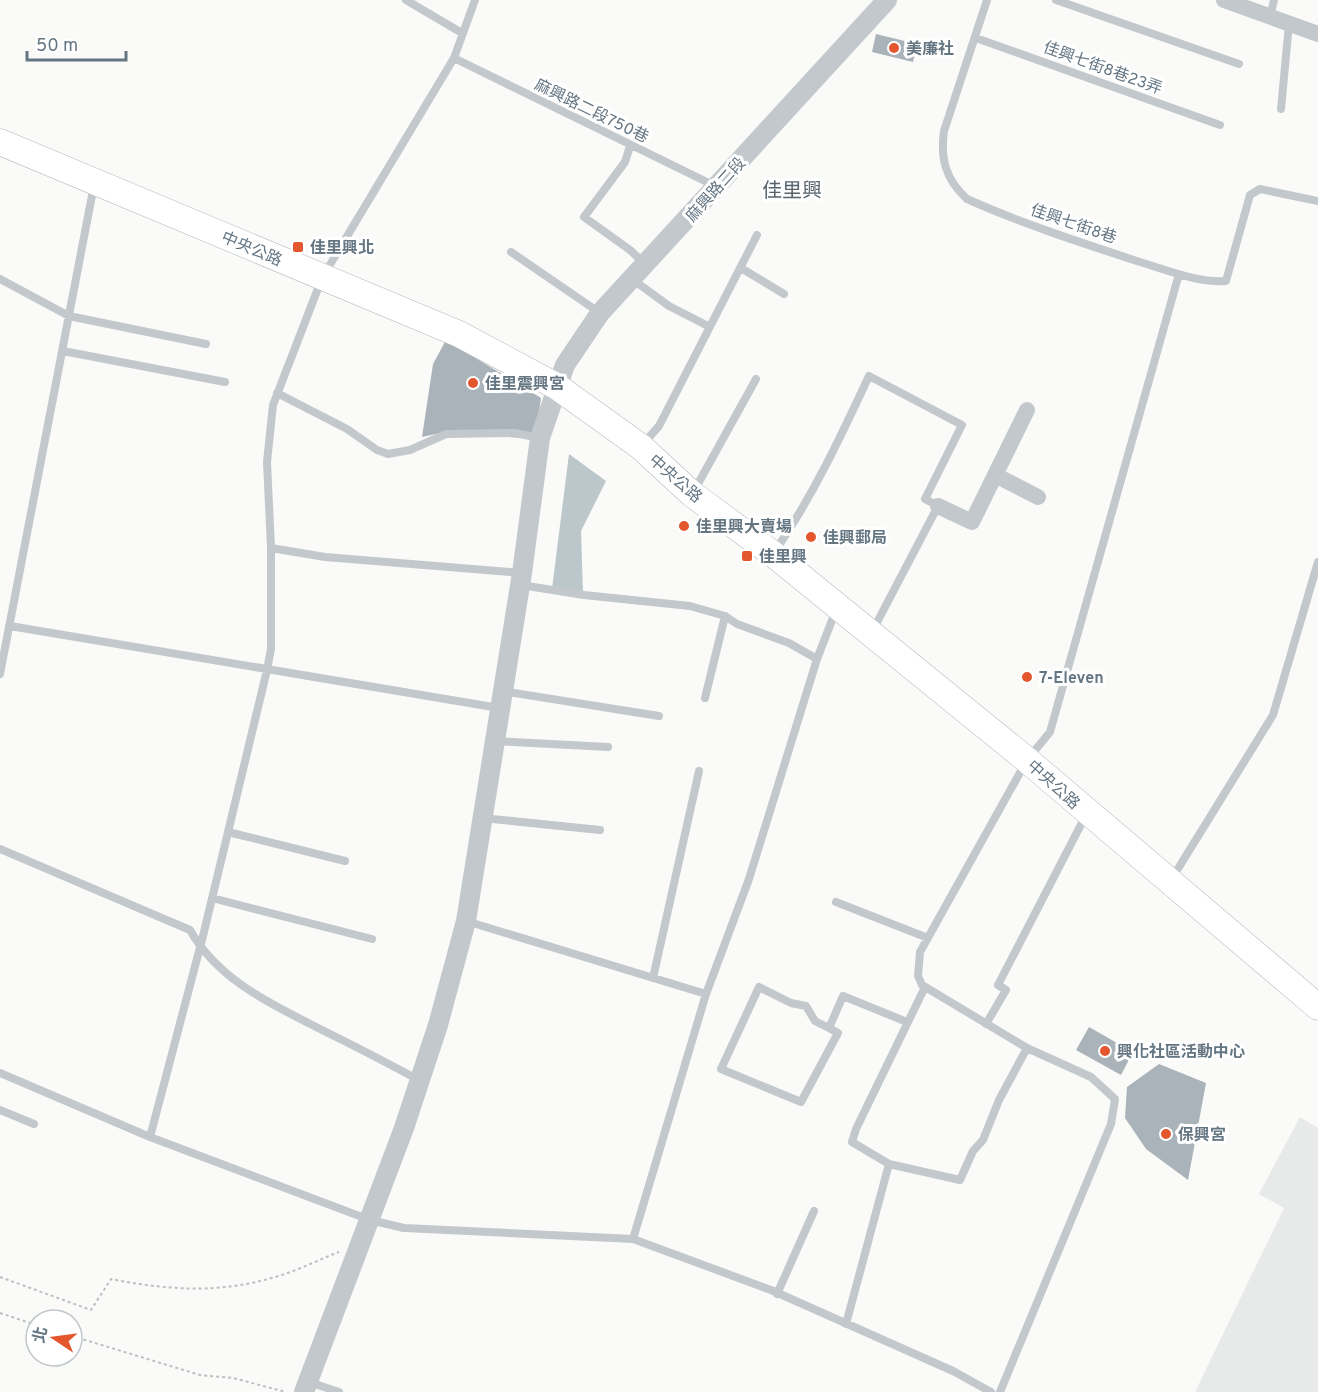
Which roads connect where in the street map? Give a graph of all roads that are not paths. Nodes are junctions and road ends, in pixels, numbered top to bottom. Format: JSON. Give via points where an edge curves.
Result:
{"nodes":[{"id":1,"x":406,"y":0,"type":"edge"},
{"id":2,"x":475,"y":0,"type":"edge"},
{"id":3,"x":887,"y":0,"type":"edge"},
{"id":4,"x":987,"y":0,"type":"edge"},
{"id":5,"x":1056,"y":0,"type":"edge"},
{"id":6,"x":1224,"y":0,"type":"edge"},
{"id":7,"x":1274,"y":0,"type":"edge"},
{"id":8,"x":1270,"y":17,"type":"junction"},
{"id":9,"x":1289,"y":24,"type":"junction"},
{"id":10,"x":462,"y":33,"type":"junction"},
{"id":11,"x":1318,"y":34,"type":"edge"},
{"id":12,"x":976,"y":38,"type":"junction"},
{"id":13,"x":454,"y":58,"type":"junction"},
{"id":14,"x":1239,"y":64,"type":"dead end"},
{"id":15,"x":1281,"y":109,"type":"dead end"},
{"id":16,"x":1220,"y":124,"type":"dead end"},
{"id":17,"x":0,"y":142,"type":"edge"},
{"id":18,"x":630,"y":146,"type":"junction"},
{"id":19,"x":95,"y":182,"type":"junction"},
{"id":20,"x":717,"y":187,"type":"junction"},
{"id":21,"x":1318,"y":201,"type":"edge"},
{"id":22,"x":757,"y":234,"type":"dead end"},
{"id":23,"x":511,"y":252,"type":"dead end"},
{"id":24,"x":741,"y":268,"type":"junction"},
{"id":25,"x":639,"y":272,"type":"junction"},
{"id":26,"x":1179,"y":274,"type":"junction"},
{"id":27,"x":322,"y":278,"type":"junction"},
{"id":28,"x":0,"y":279,"type":"edge"},
{"id":29,"x":784,"y":294,"type":"dead end"},
{"id":30,"x":600,"y":313,"type":"junction"},
{"id":31,"x":69,"y":316,"type":"junction"},
{"id":32,"x":710,"y":327,"type":"junction"},
{"id":33,"x":206,"y":344,"type":"dead end"},
{"id":34,"x":63,"y":351,"type":"junction"},
{"id":35,"x":756,"y":378,"type":"dead end"},
{"id":36,"x":225,"y":382,"type":"dead end"},
{"id":37,"x":556,"y":386,"type":"junction"},
{"id":38,"x":277,"y":393,"type":"junction"},
{"id":39,"x":1027,"y":410,"type":"dead end"},
{"id":40,"x":540,"y":438,"type":"junction"},
{"id":41,"x":641,"y":447,"type":"junction"},
{"id":42,"x":995,"y":475,"type":"junction"},
{"id":43,"x":692,"y":494,"type":"junction"},
{"id":44,"x":1038,"y":497,"type":"dead end"},
{"id":45,"x":938,"y":506,"type":"junction"},
{"id":46,"x":271,"y":548,"type":"junction"},
{"id":47,"x":773,"y":554,"type":"junction"},
{"id":48,"x":1318,"y":562,"type":"edge"},
{"id":49,"x":521,"y":579,"type":"junction"},
{"id":50,"x":837,"y":606,"type":"junction"},
{"id":51,"x":725,"y":616,"type":"junction"},
{"id":52,"x":10,"y":626,"type":"junction"},
{"id":53,"x":871,"y":634,"type":"junction"},
{"id":54,"x":817,"y":659,"type":"junction"},
{"id":55,"x":267,"y":670,"type":"junction"},
{"id":56,"x":0,"y":673,"type":"edge"},
{"id":57,"x":705,"y":698,"type":"dead end"},
{"id":58,"x":501,"y":699,"type":"junction"},
{"id":59,"x":659,"y":716,"type":"dead end"},
{"id":60,"x":494,"y":741,"type":"junction"},
{"id":61,"x":608,"y":747,"type":"dead end"},
{"id":62,"x":1027,"y":760,"type":"junction"},
{"id":63,"x":699,"y":771,"type":"dead end"},
{"id":64,"x":1087,"y":813,"type":"junction"},
{"id":65,"x":482,"y":818,"type":"junction"},
{"id":66,"x":600,"y":830,"type":"dead end"},
{"id":67,"x":228,"y":832,"type":"junction"},
{"id":68,"x":0,"y":849,"type":"edge"},
{"id":69,"x":345,"y":861,"type":"dead end"},
{"id":70,"x":1169,"y":882,"type":"junction"},
{"id":71,"x":212,"y":898,"type":"junction"},
{"id":72,"x":836,"y":902,"type":"dead end"},
{"id":73,"x":466,"y":921,"type":"junction"},
{"id":74,"x":928,"y":938,"type":"junction"},
{"id":75,"x":372,"y":939,"type":"dead end"},
{"id":76,"x":200,"y":947,"type":"junction"},
{"id":77,"x":653,"y":978,"type":"junction"},
{"id":78,"x":925,"y":987,"type":"junction"},
{"id":79,"x":706,"y":994,"type":"junction"},
{"id":80,"x":1318,"y":1007,"type":"edge"},
{"id":81,"x":907,"y":1022,"type":"junction"},
{"id":82,"x":986,"y":1024,"type":"junction"},
{"id":83,"x":829,"y":1028,"type":"junction"},
{"id":84,"x":1027,"y":1048,"type":"junction"},
{"id":85,"x":0,"y":1073,"type":"edge"},
{"id":86,"x":418,"y":1080,"type":"junction"},
{"id":87,"x":0,"y":1110,"type":"edge"},
{"id":88,"x":34,"y":1124,"type":"dead end"},
{"id":89,"x":150,"y":1137,"type":"junction"},
{"id":90,"x":889,"y":1164,"type":"junction"},
{"id":91,"x":814,"y":1211,"type":"dead end"},
{"id":92,"x":370,"y":1220,"type":"junction"},
{"id":93,"x":633,"y":1239,"type":"junction"},
{"id":94,"x":777,"y":1294,"type":"junction"},
{"id":95,"x":846,"y":1324,"type":"junction"},
{"id":96,"x":306,"y":1387,"type":"edge"},
{"id":97,"x":339,"y":1392,"type":"edge"},
{"id":98,"x":991,"y":1392,"type":"edge"},
{"id":99,"x":1000,"y":1392,"type":"edge"}],
"edges":[{"from":1,"to":10,"type":"lane"},
{"from":2,"to":10,"type":"lane"},
{"from":3,"to":20,"type":"street","name":"麻興路二段"},
{"from":4,"to":12,"type":"lane","name":"佳興七街8巷"},
{"from":5,"to":14,"type":"lane"},
{"from":6,"to":8,"type":"street"},
{"from":7,"to":8,"type":"lane"},
{"from":8,"to":9,"type":"street"},
{"from":9,"to":11,"type":"street"},
{"from":9,"to":15,"type":"lane"},
{"from":10,"to":13,"type":"lane"},
{"from":12,"to":16,"type":"lane","name":"佳興七街8巷23弄"},
{"from":12,"to":26,"type":"lane","name":"佳興七街8巷","via":[[942,146],[946,173],[955,188],[967,199],[1065,238]]},
{"from":13,"to":18,"type":"lane","name":"麻興路二段750巷"},
{"from":13,"to":27,"type":"lane"},
{"from":17,"to":19,"type":"main road","name":"中央公路"},
{"from":18,"to":20,"type":"lane","name":"麻興路二段750巷"},
{"from":18,"to":25,"type":"lane","via":[[625,162],[584,218],[630,250]]},
{"from":19,"to":27,"type":"main road","name":"中央公路"},
{"from":19,"to":31,"type":"lane"},
{"from":20,"to":25,"type":"street","name":"麻興路二段"},
{"from":21,"to":26,"type":"lane","name":"佳興七街8巷","via":[[1260,189],[1250,195],[1226,281]]},
{"from":22,"to":24,"type":"lane"},
{"from":23,"to":30,"type":"lane"},
{"from":24,"to":29,"type":"lane"},
{"from":24,"to":32,"type":"lane"},
{"from":25,"to":30,"type":"street","name":"麻興路二段"},
{"from":25,"to":32,"type":"lane","via":[[669,306]]},
{"from":26,"to":62,"type":"lane","via":[[1050,732]]},
{"from":27,"to":37,"type":"main road","name":"中央公路","via":[[459,334]]},
{"from":27,"to":38,"type":"lane"},
{"from":28,"to":31,"type":"lane"},
{"from":30,"to":37,"type":"street","name":"麻興路二段","via":[[565,365]]},
{"from":31,"to":33,"type":"lane"},
{"from":31,"to":34,"type":"lane"},
{"from":32,"to":41,"type":"lane","via":[[659,426]]},
{"from":34,"to":36,"type":"lane"},
{"from":34,"to":52,"type":"lane"},
{"from":35,"to":43,"type":"lane"},
{"from":37,"to":40,"type":"street","name":"麻興路二段"},
{"from":37,"to":41,"type":"main road","name":"中央公路"},
{"from":38,"to":40,"type":"lane","via":[[388,454],[410,450],[446,434],[515,433]]},
{"from":38,"to":46,"type":"lane","via":[[267,462]]},
{"from":39,"to":42,"type":"street"},
{"from":40,"to":49,"type":"street","name":"麻興路二段"},
{"from":41,"to":43,"type":"main road","name":"中央公路"},
{"from":42,"to":44,"type":"street"},
{"from":42,"to":45,"type":"street","via":[[972,522]]},
{"from":43,"to":47,"type":"main road","name":"中央公路"},
{"from":45,"to":47,"type":"lane","via":[[925,500],[962,425],[869,376],[833,454]]},
{"from":45,"to":53,"type":"lane"},
{"from":46,"to":49,"type":"lane"},
{"from":46,"to":55,"type":"lane","via":[[271,649]]},
{"from":47,"to":50,"type":"main road","name":"中央公路"},
{"from":48,"to":70,"type":"lane","via":[[1273,715]]},
{"from":49,"to":51,"type":"lane","via":[[584,595],[655,601]]},
{"from":49,"to":58,"type":"street","name":"麻興路二段"},
{"from":50,"to":53,"type":"main road","name":"中央公路"},
{"from":50,"to":54,"type":"lane"},
{"from":51,"to":54,"type":"lane"},
{"from":51,"to":57,"type":"lane"},
{"from":52,"to":55,"type":"lane"},
{"from":52,"to":56,"type":"lane"},
{"from":53,"to":62,"type":"main road","name":"中央公路"},
{"from":54,"to":79,"type":"lane","via":[[749,879]]},
{"from":55,"to":58,"type":"lane"},
{"from":55,"to":67,"type":"lane"},
{"from":58,"to":59,"type":"lane"},
{"from":58,"to":60,"type":"street","name":"麻興路二段"},
{"from":60,"to":61,"type":"lane"},
{"from":60,"to":65,"type":"street","name":"麻興路二段"},
{"from":62,"to":64,"type":"main road","name":"中央公路"},
{"from":62,"to":74,"type":"lane"},
{"from":63,"to":77,"type":"lane"},
{"from":64,"to":70,"type":"main road","name":"中央公路"},
{"from":64,"to":82,"type":"lane","via":[[998,985],[1006,990]]},
{"from":65,"to":66,"type":"lane"},
{"from":65,"to":73,"type":"street","name":"麻興路二段"},
{"from":67,"to":69,"type":"lane"},
{"from":67,"to":71,"type":"lane"},
{"from":68,"to":76,"type":"lane","via":[[190,930]]},
{"from":70,"to":80,"type":"main road","name":"中央公路"},
{"from":71,"to":75,"type":"lane"},
{"from":71,"to":76,"type":"lane"},
{"from":72,"to":74,"type":"lane"},
{"from":73,"to":77,"type":"lane"},
{"from":73,"to":86,"type":"street","name":"麻興路二段","via":[[438,1025]]},
{"from":74,"to":78,"type":"lane","via":[[920,952],[918,976]]},
{"from":76,"to":86,"type":"lane","via":[[228,977],[260,998]]},
{"from":76,"to":89,"type":"lane"},
{"from":77,"to":79,"type":"lane"},
{"from":78,"to":81,"type":"lane"},
{"from":78,"to":82,"type":"lane"},
{"from":79,"to":93,"type":"lane"},
{"from":81,"to":83,"type":"lane","via":[[843,996]]},
{"from":81,"to":90,"type":"lane","via":[[852,1142]]},
{"from":82,"to":84,"type":"lane"},
{"from":83,"to":83,"type":"lane","via":[[815,1021],[806,1006],[759,987],[721,1069],[801,1102],[838,1033]]},
{"from":84,"to":90,"type":"lane","via":[[960,1180]]},
{"from":84,"to":99,"type":"lane","via":[[1091,1077],[1115,1099],[1110,1124]]},
{"from":85,"to":89,"type":"lane"},
{"from":86,"to":92,"type":"street","name":"麻興路二段"},
{"from":87,"to":88,"type":"lane"},
{"from":89,"to":92,"type":"lane"},
{"from":90,"to":95,"type":"lane"},
{"from":91,"to":94,"type":"lane"},
{"from":92,"to":93,"type":"lane","via":[[404,1228]]},
{"from":92,"to":96,"type":"street","name":"麻興路二段"},
{"from":93,"to":94,"type":"lane"},
{"from":94,"to":95,"type":"lane"},
{"from":95,"to":98,"type":"lane"},
{"from":96,"to":97,"type":"lane"}]}
